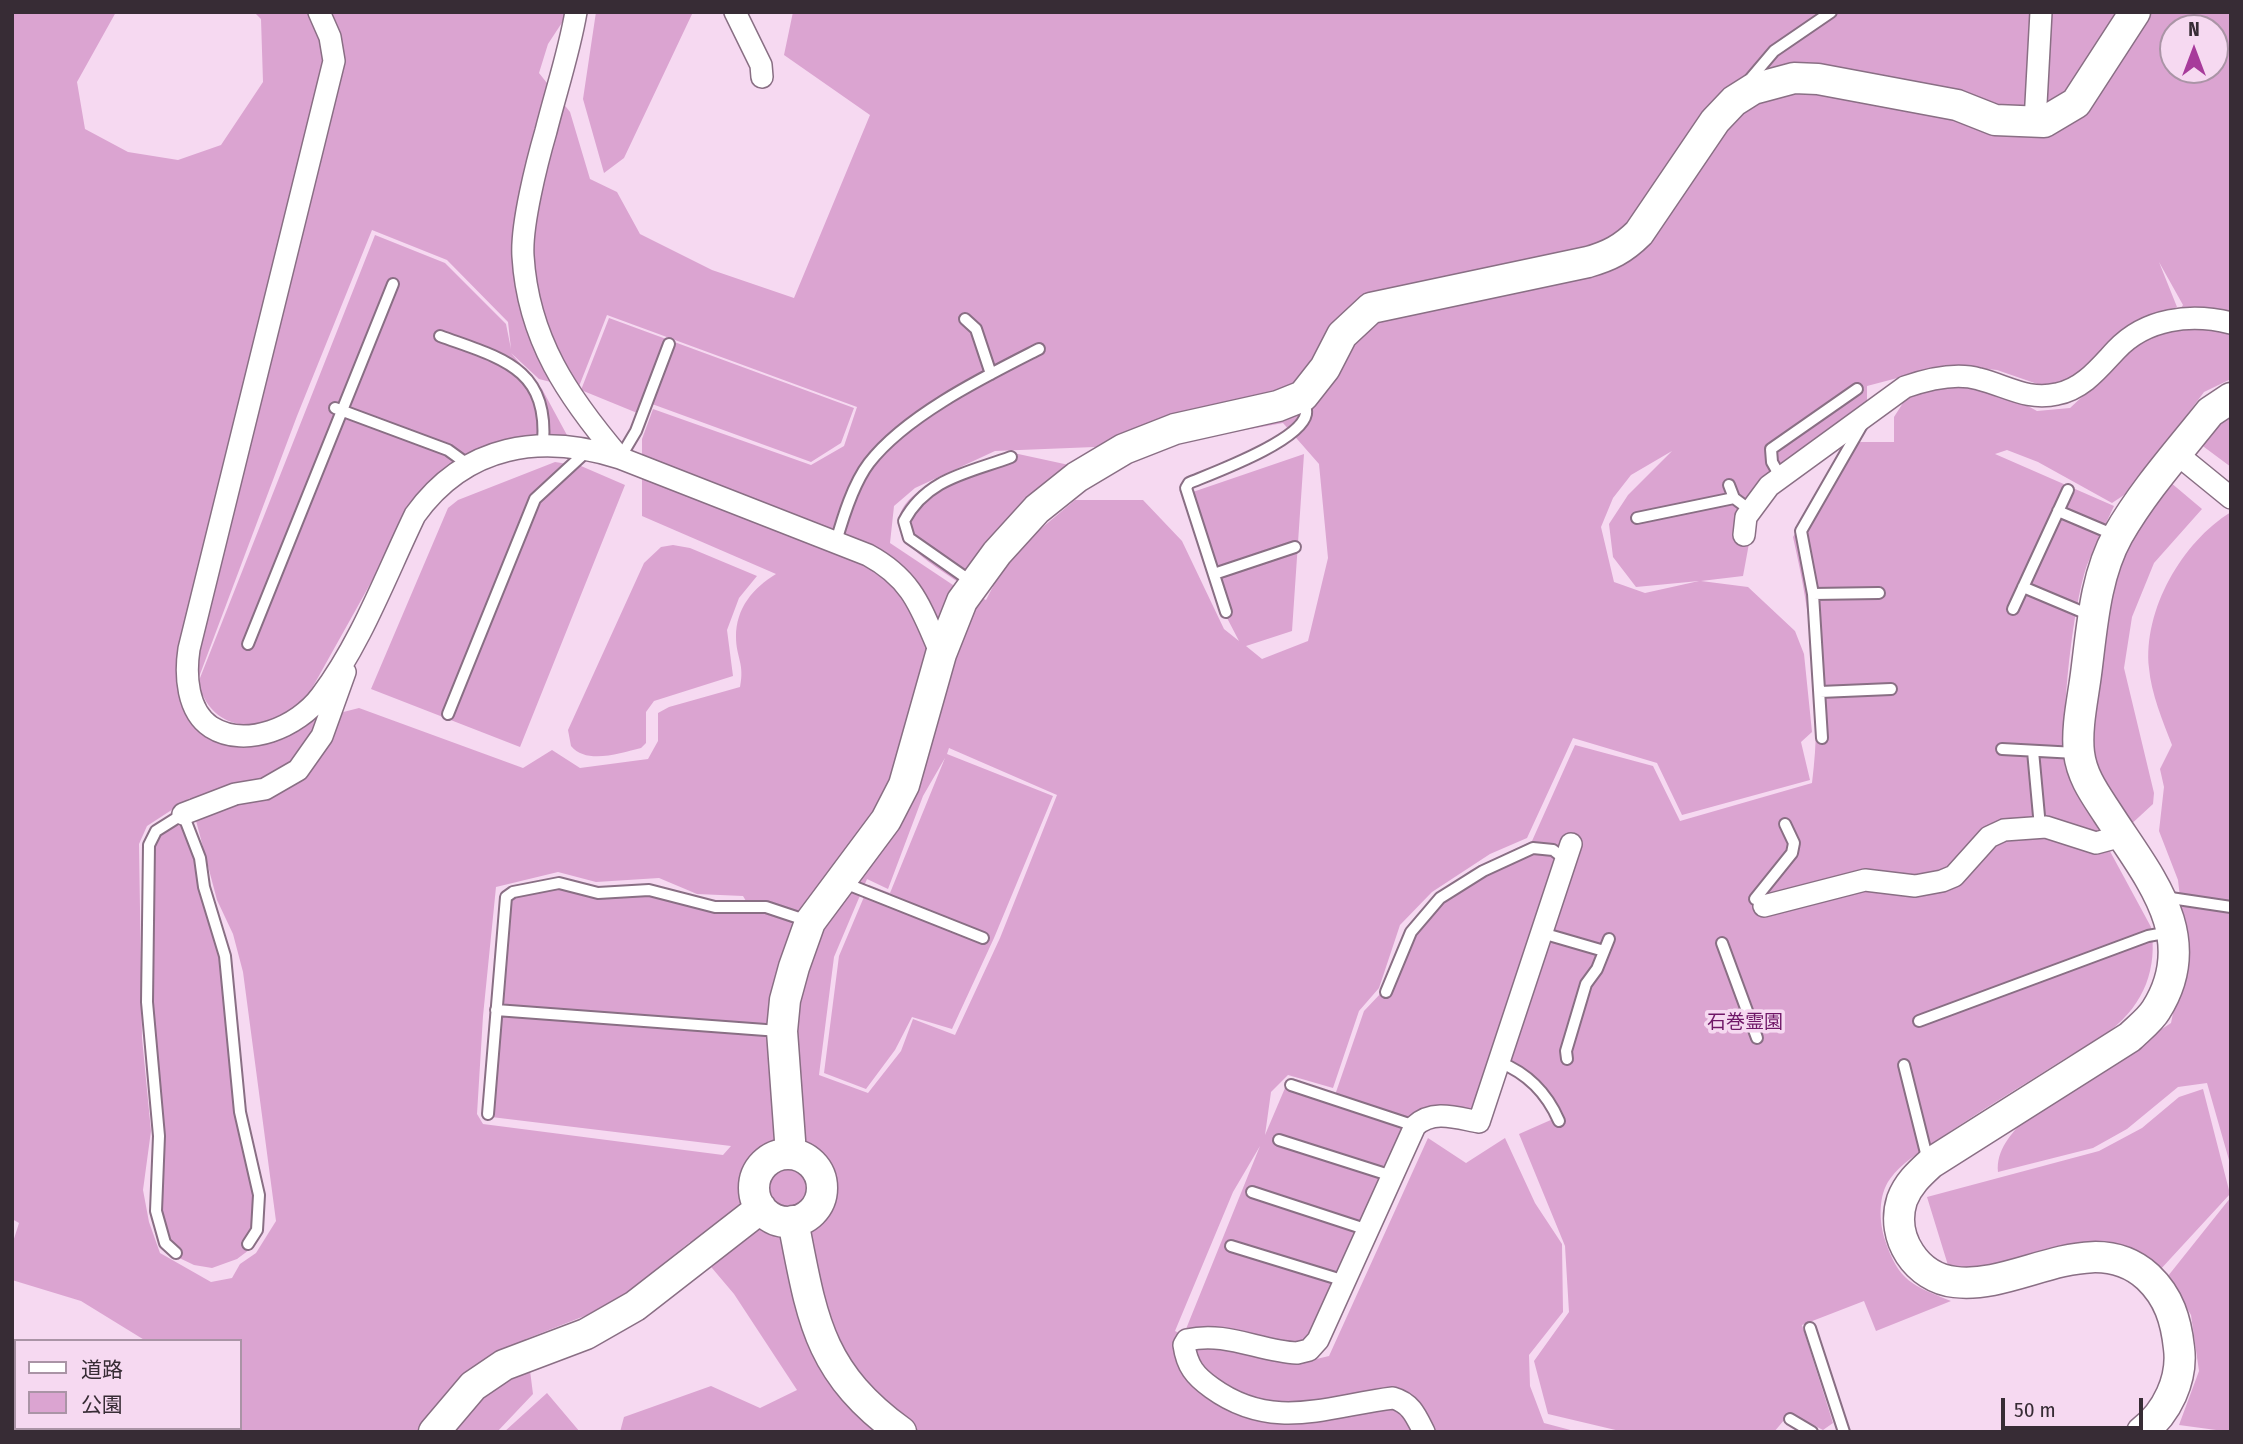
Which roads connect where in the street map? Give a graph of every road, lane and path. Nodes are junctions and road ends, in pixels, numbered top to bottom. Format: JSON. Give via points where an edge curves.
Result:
{"nodes":[{"id":1,"x":319,"y":12,"type":"edge"},
{"id":2,"x":576,"y":12,"type":"edge"},
{"id":3,"x":735,"y":12,"type":"edge"},
{"id":4,"x":1831,"y":12,"type":"edge"},
{"id":5,"x":2041,"y":12,"type":"edge"},
{"id":6,"x":2135,"y":12,"type":"edge"},
{"id":7,"x":762,"y":77,"type":"dead end"},
{"id":8,"x":1734,"y":101,"type":"junction"},
{"id":9,"x":2035,"y":122,"type":"junction"},
{"id":10,"x":393,"y":284,"type":"dead end"},
{"id":11,"x":965,"y":319,"type":"dead end"},
{"id":12,"x":2231,"y":323,"type":"edge"},
{"id":13,"x":440,"y":336,"type":"dead end"},
{"id":14,"x":669,"y":344,"type":"dead end"},
{"id":15,"x":1039,"y":349,"type":"dead end"},
{"id":16,"x":991,"y":374,"type":"junction"},
{"id":17,"x":1857,"y":389,"type":"dead end"},
{"id":18,"x":1303,"y":396,"type":"junction"},
{"id":19,"x":2231,"y":398,"type":"edge"},
{"id":20,"x":339,"y":409,"type":"junction"},
{"id":21,"x":1864,"y":416,"type":"junction"},
{"id":22,"x":543,"y":443,"type":"junction"},
{"id":23,"x":589,"y":450,"type":"junction"},
{"id":24,"x":2177,"y":454,"type":"junction"},
{"id":25,"x":1012,"y":457,"type":"dead end"},
{"id":26,"x":620,"y":458,"type":"junction"},
{"id":27,"x":470,"y":466,"type":"junction"},
{"id":28,"x":1781,"y":478,"type":"junction"},
{"id":29,"x":1729,"y":485,"type":"dead end"},
{"id":30,"x":2068,"y":490,"type":"dead end"},
{"id":31,"x":2231,"y":498,"type":"edge"},
{"id":32,"x":1742,"y":504,"type":"junction"},
{"id":33,"x":2058,"y":511,"type":"junction"},
{"id":34,"x":1637,"y":518,"type":"dead end"},
{"id":35,"x":1744,"y":535,"type":"dead end"},
{"id":36,"x":2117,"y":536,"type":"junction"},
{"id":37,"x":836,"y":542,"type":"junction"},
{"id":38,"x":1295,"y":547,"type":"dead end"},
{"id":39,"x":1214,"y":574,"type":"junction"},
{"id":40,"x":975,"y":584,"type":"junction"},
{"id":41,"x":2023,"y":587,"type":"junction"},
{"id":42,"x":1879,"y":593,"type":"dead end"},
{"id":43,"x":1813,"y":594,"type":"junction"},
{"id":44,"x":2013,"y":609,"type":"dead end"},
{"id":45,"x":1226,"y":612,"type":"dead end"},
{"id":46,"x":2093,"y":617,"type":"junction"},
{"id":47,"x":248,"y":645,"type":"dead end"},
{"id":48,"x":349,"y":653,"type":"junction"},
{"id":49,"x":941,"y":654,"type":"junction"},
{"id":50,"x":1891,"y":689,"type":"dead end"},
{"id":51,"x":1820,"y":692,"type":"junction"},
{"id":52,"x":448,"y":714,"type":"dead end"},
{"id":53,"x":1822,"y":738,"type":"dead end"},
{"id":54,"x":2002,"y":749,"type":"dead end"},
{"id":55,"x":2033,"y":751,"type":"junction"},
{"id":56,"x":2079,"y":753,"type":"junction"},
{"id":57,"x":183,"y":814,"type":"junction"},
{"id":58,"x":1785,"y":824,"type":"dead end"},
{"id":59,"x":2040,"y":827,"type":"junction"},
{"id":60,"x":2122,"y":836,"type":"junction"},
{"id":61,"x":1568,"y":852,"type":"joint"},
{"id":62,"x":839,"y":881,"type":"junction"},
{"id":63,"x":2161,"y":896,"type":"junction"},
{"id":64,"x":1760,"y":902,"type":"joint"},
{"id":65,"x":2231,"y":907,"type":"edge"},
{"id":66,"x":810,"y":922,"type":"junction"},
{"id":67,"x":2172,"y":932,"type":"junction"},
{"id":68,"x":1542,"y":933,"type":"junction"},
{"id":69,"x":983,"y":938,"type":"dead end"},
{"id":70,"x":1609,"y":939,"type":"dead end"},
{"id":71,"x":1722,"y":943,"type":"dead end"},
{"id":72,"x":1605,"y":951,"type":"junction"},
{"id":73,"x":1387,"y":992,"type":"dead end"},
{"id":74,"x":496,"y":1010,"type":"junction"},
{"id":75,"x":1919,"y":1021,"type":"dead end"},
{"id":76,"x":782,"y":1031,"type":"junction"},
{"id":77,"x":1757,"y":1038,"type":"dead end"},
{"id":78,"x":1567,"y":1059,"type":"dead end"},
{"id":79,"x":1499,"y":1062,"type":"junction"},
{"id":80,"x":1904,"y":1065,"type":"dead end"},
{"id":81,"x":1291,"y":1086,"type":"dead end"},
{"id":82,"x":488,"y":1114,"type":"dead end"},
{"id":83,"x":1559,"y":1121,"type":"dead end"},
{"id":84,"x":1415,"y":1126,"type":"junction"},
{"id":85,"x":1279,"y":1140,"type":"dead end"},
{"id":86,"x":791,"y":1154,"type":"junction"},
{"id":87,"x":1929,"y":1166,"type":"junction"},
{"id":88,"x":1392,"y":1176,"type":"junction"},
{"id":89,"x":1252,"y":1192,"type":"dead end"},
{"id":90,"x":761,"y":1208,"type":"junction"},
{"id":91,"x":793,"y":1221,"type":"junction"},
{"id":92,"x":1368,"y":1230,"type":"junction"},
{"id":93,"x":248,"y":1244,"type":"dead end"},
{"id":94,"x":1231,"y":1246,"type":"dead end"},
{"id":95,"x":176,"y":1253,"type":"dead end"},
{"id":96,"x":1345,"y":1281,"type":"junction"},
{"id":97,"x":1810,"y":1328,"type":"dead end"},
{"id":98,"x":1790,"y":1419,"type":"dead end"},
{"id":99,"x":2153,"y":1429,"type":"edge"},
{"id":100,"x":434,"y":1432,"type":"edge"},
{"id":101,"x":901,"y":1432,"type":"edge"},
{"id":102,"x":1424,"y":1432,"type":"edge"},
{"id":103,"x":1812,"y":1432,"type":"edge"},
{"id":104,"x":1844,"y":1432,"type":"edge"}],
"edges":[{"from":1,"to":48,"type":"street","via":[[334,61],[241,429],[186,671],[196,711],[220,732],[237,737],[282,728],[300,715],[319,699]]},
{"from":2,"to":26,"type":"street","via":[[564,73],[545,132],[522,254],[531,312],[542,341],[567,391]]},
{"from":3,"to":7,"type":"street","via":[[761,65]]},
{"from":4,"to":8,"type":"lane","via":[[1774,51]]},
{"from":5,"to":9,"type":"street"},
{"from":6,"to":9,"type":"street","via":[[2077,103],[2044,122]]},
{"from":8,"to":9,"type":"street","via":[[1774,83],[1818,79],[1957,105],[1995,120]]},
{"from":8,"to":18,"type":"street","via":[[1626,246],[1588,262],[1371,308],[1342,335]]},
{"from":10,"to":20,"type":"lane"},
{"from":11,"to":16,"type":"lane","via":[[976,329]]},
{"from":12,"to":21,"type":"street","via":[[2190,317],[2152,326],[2127,339],[2082,384],[2060,394],[2037,397],[1977,378],[1945,378],[1905,387]]},
{"from":13,"to":22,"type":"lane","via":[[509,363],[532,384],[545,416]]},
{"from":14,"to":26,"type":"lane","via":[[636,431]]},
{"from":15,"to":16,"type":"lane"},
{"from":16,"to":37,"type":"lane","via":[[892,438],[868,464]]},
{"from":17,"to":28,"type":"lane","via":[[1771,449]]},
{"from":18,"to":39,"type":"lane","via":[[1307,413],[1301,425],[1186,488]]},
{"from":18,"to":40,"type":"street","via":[[1175,429],[1124,449],[1077,477],[1037,509]]},
{"from":19,"to":24,"type":"street","via":[[2210,412]]},
{"from":20,"to":27,"type":"lane","via":[[448,450]]},
{"from":20,"to":47,"type":"lane"},
{"from":21,"to":28,"type":"street"},
{"from":21,"to":43,"type":"lane","via":[[1861,429],[1801,531]]},
{"from":22,"to":23,"type":"street"},
{"from":22,"to":27,"type":"street","via":[[498,453]]},
{"from":23,"to":26,"type":"street"},
{"from":23,"to":52,"type":"lane","via":[[535,499]]},
{"from":24,"to":31,"type":"street"},
{"from":24,"to":36,"type":"street"},
{"from":25,"to":40,"type":"lane","via":[[932,486],[914,502],[904,521],[909,538]]},
{"from":26,"to":37,"type":"street"},
{"from":27,"to":48,"type":"street","via":[[427,499],[415,515]]},
{"from":28,"to":32,"type":"street"},
{"from":29,"to":32,"type":"lane"},
{"from":30,"to":33,"type":"lane"},
{"from":32,"to":34,"type":"lane"},
{"from":32,"to":35,"type":"street"},
{"from":33,"to":36,"type":"lane"},
{"from":33,"to":41,"type":"lane"},
{"from":36,"to":46,"type":"street"},
{"from":37,"to":49,"type":"street","via":[[892,568],[916,599]]},
{"from":38,"to":39,"type":"lane"},
{"from":39,"to":45,"type":"lane"},
{"from":40,"to":49,"type":"street","via":[[962,601]]},
{"from":41,"to":44,"type":"lane"},
{"from":41,"to":46,"type":"lane"},
{"from":42,"to":43,"type":"lane"},
{"from":43,"to":51,"type":"lane"},
{"from":46,"to":56,"type":"street"},
{"from":48,"to":57,"type":"street","via":[[322,736],[298,770],[265,789],[225,797]]},
{"from":49,"to":62,"type":"street","via":[[904,785],[886,820]]},
{"from":50,"to":51,"type":"lane"},
{"from":51,"to":53,"type":"lane"},
{"from":54,"to":55,"type":"lane"},
{"from":55,"to":56,"type":"lane"},
{"from":55,"to":59,"type":"lane"},
{"from":56,"to":60,"type":"street","via":[[2082,773]]},
{"from":57,"to":93,"type":"lane","via":[[200,858],[225,956],[242,1130],[258,1195],[257,1230]]},
{"from":57,"to":95,"type":"lane","via":[[156,831],[149,845],[147,1002],[159,1136],[155,1201],[165,1243]]},
{"from":58,"to":64,"type":"lane","via":[[1794,844],[1792,853]]},
{"from":59,"to":60,"type":"street","via":[[2096,844]]},
{"from":59,"to":64,"type":"street","via":[[2004,830],[1989,837],[1954,876],[1942,881],[1915,886],[1865,880]]},
{"from":60,"to":63,"type":"street"},
{"from":61,"to":68,"type":"street"},
{"from":61,"to":73,"type":"lane","via":[[1533,848],[1440,898],[1411,932]]},
{"from":62,"to":66,"type":"street"},
{"from":62,"to":69,"type":"lane"},
{"from":63,"to":65,"type":"lane"},
{"from":63,"to":67,"type":"street"},
{"from":66,"to":74,"type":"lane","via":[[766,907],[715,907],[649,890],[598,893],[559,883],[513,892],[506,897]]},
{"from":66,"to":76,"type":"street","via":[[785,1000]]},
{"from":67,"to":75,"type":"lane","via":[[2148,936]]},
{"from":67,"to":87,"type":"street","via":[[2174,963],[2165,988],[2155,1011],[2130,1037]]},
{"from":68,"to":72,"type":"lane"},
{"from":68,"to":79,"type":"street"},
{"from":70,"to":72,"type":"lane"},
{"from":71,"to":77,"type":"lane"},
{"from":72,"to":78,"type":"lane","via":[[1586,984]]},
{"from":74,"to":76,"type":"lane"},
{"from":74,"to":82,"type":"lane"},
{"from":76,"to":86,"type":"street"},
{"from":79,"to":83,"type":"lane","via":[[1520,1070],[1552,1104]]},
{"from":79,"to":84,"type":"street","via":[[1479,1122],[1437,1116],[1425,1117]]},
{"from":80,"to":87,"type":"lane"},
{"from":81,"to":84,"type":"lane"},
{"from":84,"to":88,"type":"street"},
{"from":85,"to":88,"type":"lane"},
{"from":86,"to":90,"type":"street","via":[[772,1158],[758,1171],[754,1190]]},
{"from":86,"to":91,"type":"street","via":[[810,1162],[822,1192],[813,1211]]},
{"from":87,"to":99,"type":"street","via":[[1912,1180],[1902,1202],[1901,1229],[1909,1255],[1924,1272],[1952,1282],[1979,1283],[2084,1257],[2109,1257],[2140,1270],[2158,1286],[2174,1312],[2180,1352],[2177,1381]]},
{"from":88,"to":92,"type":"street"},
{"from":89,"to":92,"type":"lane"},
{"from":90,"to":91,"type":"street","via":[[775,1219]]},
{"from":90,"to":100,"type":"street","via":[[635,1307],[586,1334],[504,1365],[473,1386]]},
{"from":91,"to":101,"type":"street","via":[[820,1339],[868,1408]]},
{"from":92,"to":96,"type":"street"},
{"from":94,"to":96,"type":"lane"},
{"from":96,"to":102,"type":"street","via":[[1309,1350],[1284,1352],[1223,1337],[1187,1340],[1190,1370],[1229,1401],[1287,1415],[1393,1398],[1413,1411]]},
{"from":97,"to":104,"type":"lane"},
{"from":98,"to":103,"type":"lane"}]}
